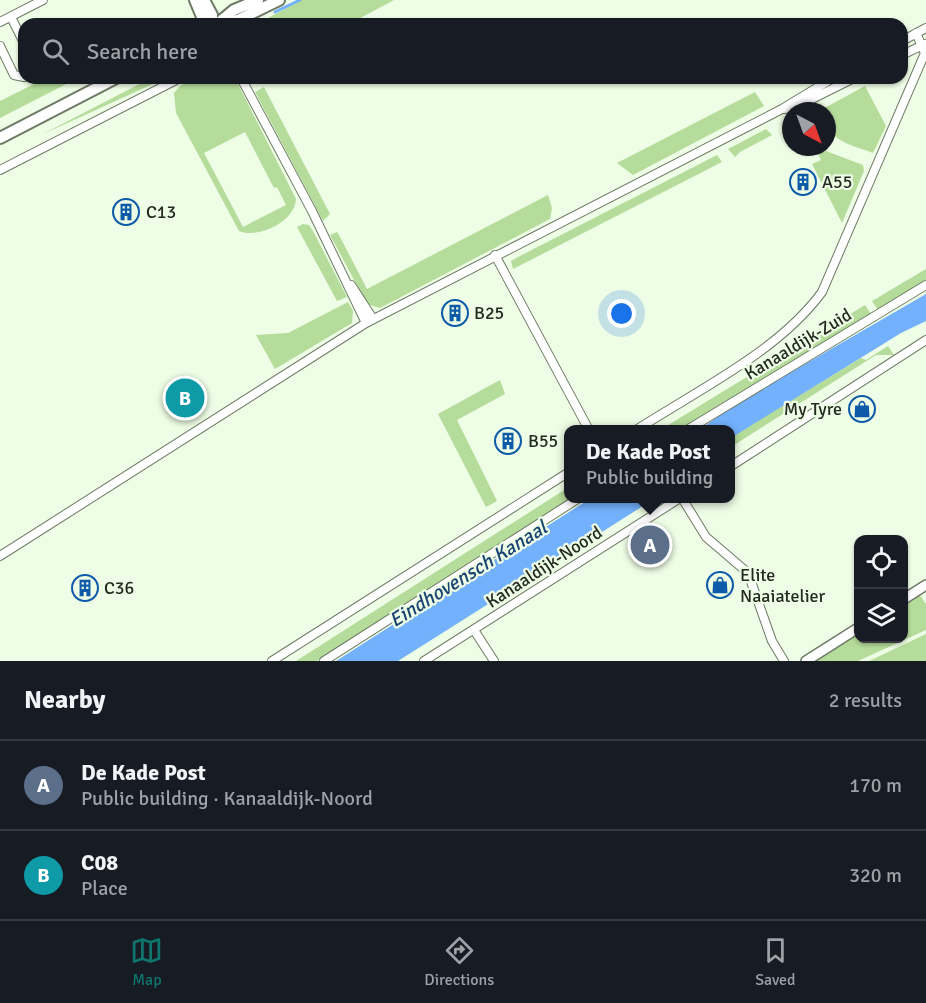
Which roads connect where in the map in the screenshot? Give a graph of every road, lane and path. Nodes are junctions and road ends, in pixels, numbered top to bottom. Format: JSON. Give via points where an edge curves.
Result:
{"nodes":[{"id":1,"x":43,"y":0,"type":"edge"},
{"id":2,"x":195,"y":0,"type":"edge"},
{"id":3,"x":204,"y":0,"type":"edge"},
{"id":4,"x":258,"y":0,"type":"edge"},
{"id":5,"x":279,"y":0,"type":"edge"},
{"id":6,"x":11,"y":17,"type":"junction"},
{"id":7,"x":204,"y":18,"type":"edge"},
{"id":8,"x":212,"y":18,"type":"edge"},
{"id":9,"x":222,"y":18,"type":"edge"},
{"id":10,"x":242,"y":18,"type":"edge"},
{"id":11,"x":0,"y":22,"type":"edge"},
{"id":12,"x":926,"y":28,"type":"edge"},
{"id":13,"x":18,"y":31,"type":"edge"},
{"id":14,"x":916,"y":33,"type":"junction"},
{"id":15,"x":908,"y":38,"type":"edge"},
{"id":16,"x":925,"y":45,"type":"edge"},
{"id":17,"x":0,"y":46,"type":"edge"},
{"id":18,"x":908,"y":52,"type":"edge"},
{"id":19,"x":18,"y":76,"type":"edge"},
{"id":20,"x":104,"y":84,"type":"edge"},
{"id":21,"x":168,"y":84,"type":"edge"},
{"id":22,"x":244,"y":84,"type":"edge"},
{"id":23,"x":822,"y":84,"type":"edge"},
{"id":24,"x":842,"y":84,"type":"edge"},
{"id":25,"x":792,"y":102,"type":"edge"},
{"id":26,"x":806,"y":102,"type":"edge"},
{"id":27,"x":782,"y":109,"type":"edge"},
{"id":28,"x":0,"y":138,"type":"edge"},
{"id":29,"x":0,"y":170,"type":"edge"},
{"id":30,"x":495,"y":255,"type":"junction"},
{"id":31,"x":926,"y":285,"type":"edge"},
{"id":32,"x":370,"y":321,"type":"junction"},
{"id":33,"x":926,"y":340,"type":"edge"},
{"id":34,"x":587,"y":425,"type":"edge"},
{"id":35,"x":642,"y":425,"type":"edge"},
{"id":36,"x":694,"y":425,"type":"edge"},
{"id":37,"x":735,"y":463,"type":"edge"},
{"id":38,"x":564,"y":475,"type":"edge"},
{"id":39,"x":571,"y":503,"type":"edge"},
{"id":40,"x":673,"y":503,"type":"edge"},
{"id":41,"x":684,"y":503,"type":"edge"},
{"id":42,"x":0,"y":556,"type":"edge"},
{"id":43,"x":926,"y":585,"type":"edge"},
{"id":44,"x":908,"y":596,"type":"edge"},
{"id":45,"x":474,"y":630,"type":"junction"},
{"id":46,"x":854,"y":631,"type":"edge"},
{"id":47,"x":272,"y":661,"type":"edge"},
{"id":48,"x":324,"y":661,"type":"edge"},
{"id":49,"x":424,"y":661,"type":"edge"},
{"id":50,"x":494,"y":661,"type":"edge"},
{"id":51,"x":784,"y":661,"type":"edge"},
{"id":52,"x":806,"y":661,"type":"edge"}],
"edges":[{"from":1,"to":6,"type":"street"},
{"from":2,"to":7,"type":"main road"},
{"from":3,"to":8,"type":"main road"},
{"from":4,"to":9,"type":"main road"},
{"from":5,"to":10,"type":"main road"},
{"from":6,"to":11,"type":"street"},
{"from":6,"to":13,"type":"street"},
{"from":12,"to":14,"type":"street"},
{"from":14,"to":15,"type":"street"},
{"from":14,"to":16,"type":"street"},
{"from":16,"to":18,"type":"street"},
{"from":16,"to":35,"type":"street","via":[[925,53],[830,278],[808,312],[785,333]]},
{"from":17,"to":19,"type":"street"},
{"from":20,"to":28,"type":"main road"},
{"from":21,"to":29,"type":"street"},
{"from":22,"to":32,"type":"street"},
{"from":23,"to":25,"type":"street"},
{"from":24,"to":26,"type":"street"},
{"from":27,"to":30,"type":"street"},
{"from":30,"to":32,"type":"street"},
{"from":30,"to":34,"type":"street"},
{"from":31,"to":36,"type":"street","name":"Kanaaldijk-Zuid"},
{"from":32,"to":42,"type":"street"},
{"from":33,"to":37,"type":"street"},
{"from":38,"to":47,"type":"street"},
{"from":39,"to":48,"type":"street"},
{"from":40,"to":45,"type":"street","name":"Kanaaldijk-Noord"},
{"from":41,"to":51,"type":"street","name":"Kanaaldijk-Noord","via":[[706,537],[747,573],[772,641]]},
{"from":43,"to":44,"type":"street"},
{"from":45,"to":49,"type":"street","name":"Kanaaldijk-Noord"},
{"from":45,"to":50,"type":"street"},
{"from":46,"to":52,"type":"street"}]}
